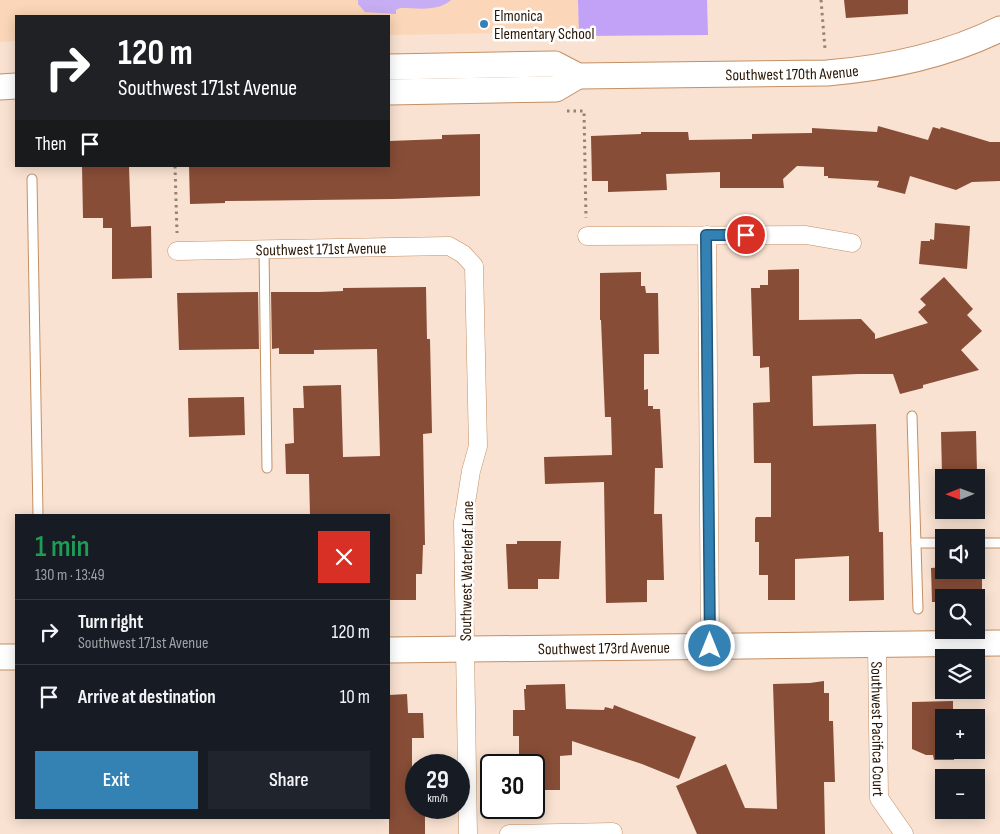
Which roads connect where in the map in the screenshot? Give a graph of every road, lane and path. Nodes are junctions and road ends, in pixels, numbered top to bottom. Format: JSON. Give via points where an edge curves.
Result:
{"nodes":[{"id":1,"x":821,"y":0,"type":"edge"},
{"id":2,"x":1000,"y":29,"type":"edge"},
{"id":3,"x":390,"y":67,"type":"edge"},
{"id":4,"x":827,"y":72,"type":"junction"},
{"id":5,"x":578,"y":76,"type":"junction"},
{"id":6,"x":0,"y":86,"type":"edge"},
{"id":7,"x":15,"y":86,"type":"edge"},
{"id":8,"x":390,"y":92,"type":"edge"},
{"id":9,"x":566,"y":111,"type":"dead end"},
{"id":10,"x":175,"y":167,"type":"edge"},
{"id":11,"x":32,"y":179,"type":"dead end"},
{"id":12,"x":706,"y":235,"type":"junction"},
{"id":13,"x":587,"y":236,"type":"joint"},
{"id":14,"x":852,"y":243,"type":"dead end"},
{"id":15,"x":264,"y":249,"type":"junction"},
{"id":16,"x":177,"y":251,"type":"joint"},
{"id":17,"x":463,"y":254,"type":"joint"},
{"id":18,"x":912,"y":416,"type":"dead end"},
{"id":19,"x":267,"y":468,"type":"dead end"},
{"id":20,"x":38,"y":514,"type":"edge"},
{"id":21,"x":916,"y":543,"type":"junction"},
{"id":22,"x":935,"y":543,"type":"edge"},
{"id":23,"x":985,"y":543,"type":"edge"},
{"id":24,"x":1000,"y":543,"type":"edge"},
{"id":25,"x":918,"y":609,"type":"dead end"},
{"id":26,"x":1000,"y":643,"type":"edge"},
{"id":27,"x":877,"y":645,"type":"junction"},
{"id":28,"x":710,"y":646,"type":"junction"},
{"id":29,"x":464,"y":649,"type":"junction"},
{"id":30,"x":390,"y":650,"type":"edge"},
{"id":31,"x":0,"y":657,"type":"edge"},
{"id":32,"x":15,"y":657,"type":"edge"},
{"id":33,"x":613,"y":832,"type":"dead end"},
{"id":34,"x":468,"y":834,"type":"edge"},
{"id":35,"x":509,"y":834,"type":"edge"},
{"id":36,"x":904,"y":834,"type":"edge"}],
"edges":[{"from":1,"to":4,"type":"path"},
{"from":2,"to":4,"type":"main road","name":"Southwest 170th Avenue","via":[[920,59],[861,70]]},
{"from":3,"to":5,"type":"main road","name":"Southwest 170th Avenue","via":[[555,64]]},
{"from":4,"to":5,"type":"main road","name":"Southwest 170th Avenue"},
{"from":5,"to":8,"type":"main road","via":[[556,90]]},
{"from":6,"to":7,"type":"main road"},
{"from":9,"to":13,"type":"path","via":[[584,111]]},
{"from":10,"to":16,"type":"path"},
{"from":11,"to":20,"type":"lane"},
{"from":12,"to":13,"type":"street"},
{"from":12,"to":14,"type":"street","via":[[806,235]]},
{"from":12,"to":28,"type":"street"},
{"from":15,"to":16,"type":"street","name":"Southwest 171st Avenue"},
{"from":15,"to":17,"type":"street","name":"Southwest 171st Avenue","via":[[449,246]]},
{"from":15,"to":19,"type":"lane"},
{"from":17,"to":29,"type":"street","name":"Southwest Waterleaf Lane","via":[[474,266],[478,446],[463,522]]},
{"from":18,"to":21,"type":"lane"},
{"from":21,"to":22,"type":"lane"},
{"from":21,"to":25,"type":"lane"},
{"from":23,"to":24,"type":"lane"},
{"from":26,"to":27,"type":"main road","name":"Southwest 173rd Avenue"},
{"from":27,"to":28,"type":"main road","name":"Southwest 173rd Avenue"},
{"from":27,"to":36,"type":"street","name":"Southwest Pacifica Court","via":[[879,798]]},
{"from":28,"to":29,"type":"main road","name":"Southwest 173rd Avenue"},
{"from":29,"to":30,"type":"main road","name":"Southwest 173rd Avenue"},
{"from":29,"to":34,"type":"street","name":"Southwest Waterleaf Lane"},
{"from":31,"to":32,"type":"main road"},
{"from":33,"to":35,"type":"street"}]}
